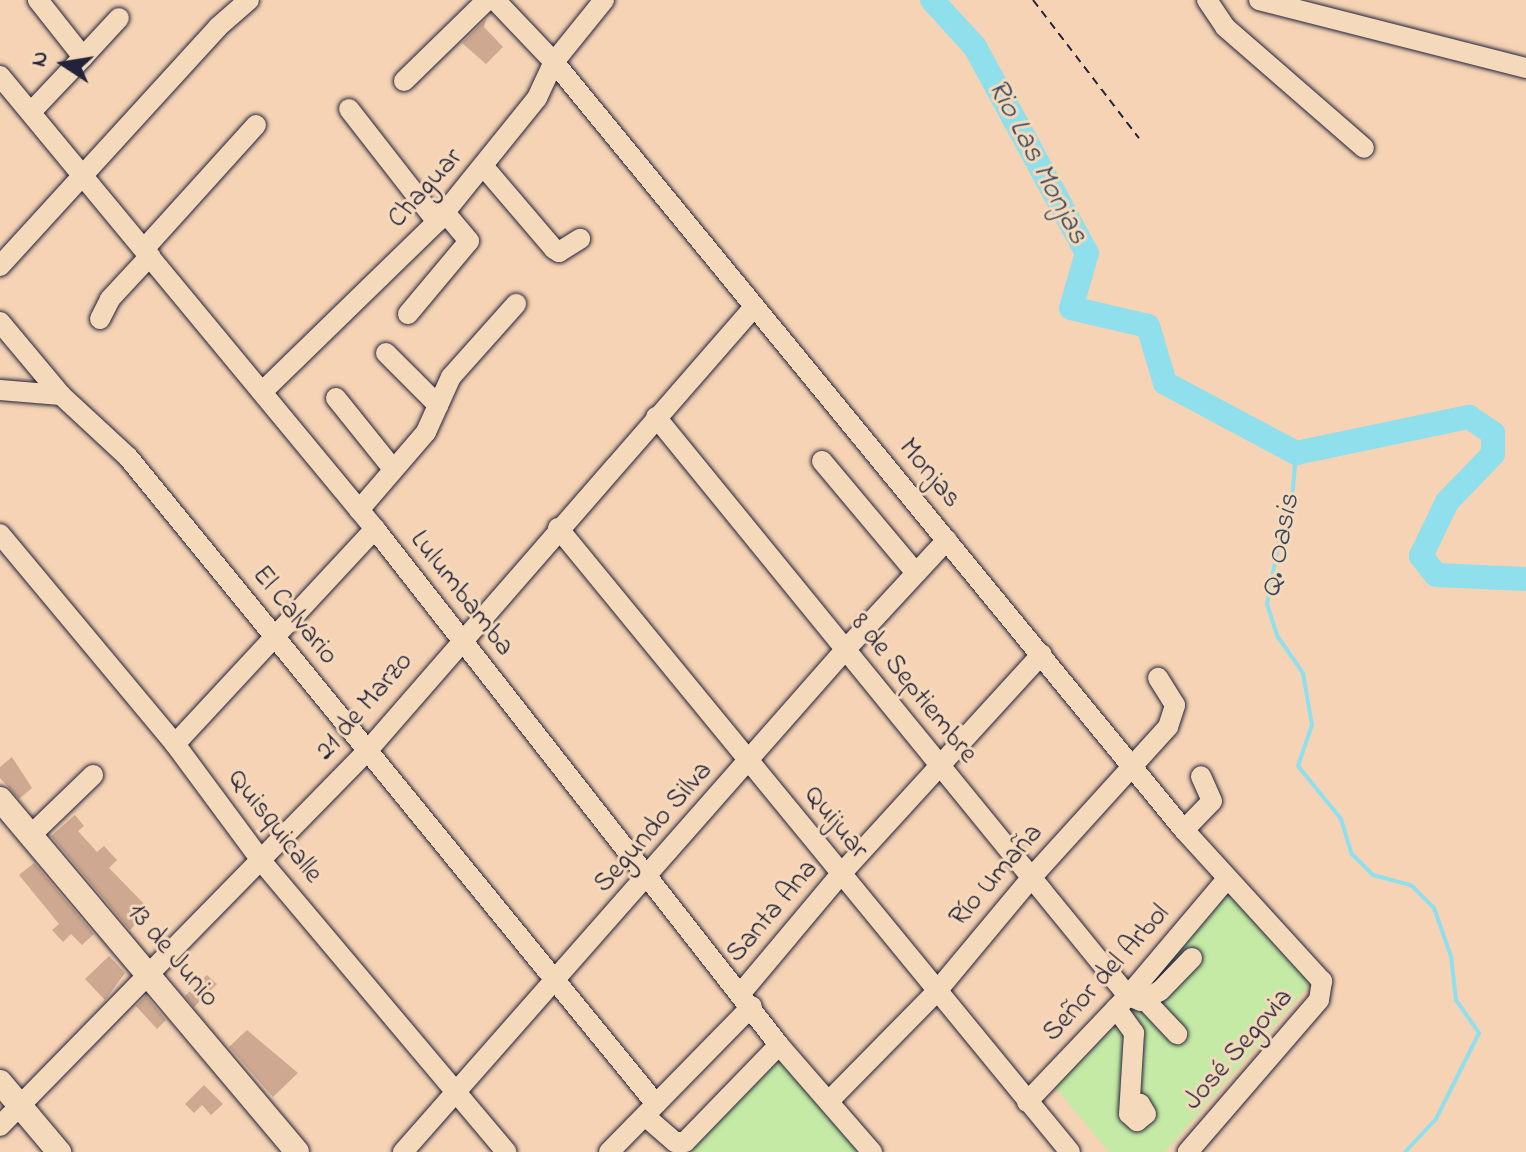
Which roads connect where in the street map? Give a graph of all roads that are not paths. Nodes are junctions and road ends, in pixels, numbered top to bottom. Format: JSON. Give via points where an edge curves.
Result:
{"nodes":[{"id":1,"x":38,"y":0,"type":"edge"},
{"id":2,"x":249,"y":0,"type":"edge"},
{"id":3,"x":487,"y":0,"type":"edge"},
{"id":4,"x":495,"y":0,"type":"edge"},
{"id":5,"x":604,"y":0,"type":"edge"},
{"id":6,"x":1207,"y":0,"type":"edge"},
{"id":7,"x":1259,"y":0,"type":"edge"},
{"id":8,"x":119,"y":18,"type":"dead end"},
{"id":9,"x":83,"y":57,"type":"junction"},
{"id":10,"x":554,"y":62,"type":"junction"},
{"id":11,"x":1526,"y":68,"type":"edge"},
{"id":12,"x":0,"y":76,"type":"edge"},
{"id":13,"x":404,"y":81,"type":"dead end"},
{"id":14,"x":349,"y":109,"type":"dead end"},
{"id":15,"x":31,"y":112,"type":"junction"},
{"id":16,"x":256,"y":125,"type":"dead end"},
{"id":17,"x":1364,"y":148,"type":"dead end"},
{"id":18,"x":484,"y":167,"type":"junction"},
{"id":19,"x":83,"y":172,"type":"junction"},
{"id":20,"x":441,"y":217,"type":"junction"},
{"id":21,"x":580,"y":239,"type":"dead end"},
{"id":22,"x":147,"y":252,"type":"junction"},
{"id":23,"x":0,"y":266,"type":"edge"},
{"id":24,"x":516,"y":304,"type":"dead end"},
{"id":25,"x":754,"y":307,"type":"junction"},
{"id":26,"x":408,"y":314,"type":"dead end"},
{"id":27,"x":100,"y":319,"type":"dead end"},
{"id":28,"x":0,"y":322,"type":"edge"},
{"id":29,"x":386,"y":353,"type":"dead end"},
{"id":30,"x":0,"y":390,"type":"edge"},
{"id":31,"x":262,"y":392,"type":"junction"},
{"id":32,"x":61,"y":395,"type":"junction"},
{"id":33,"x":336,"y":398,"type":"dead end"},
{"id":34,"x":438,"y":405,"type":"junction"},
{"id":35,"x":656,"y":417,"type":"junction"},
{"id":36,"x":822,"y":461,"type":"dead end"},
{"id":37,"x":393,"y":469,"type":"junction"},
{"id":38,"x":359,"y":510,"type":"junction"},
{"id":39,"x":558,"y":528,"type":"junction"},
{"id":40,"x":375,"y":529,"type":"junction"},
{"id":41,"x":0,"y":534,"type":"edge"},
{"id":42,"x":947,"y":540,"type":"junction"},
{"id":43,"x":916,"y":573,"type":"junction"},
{"id":44,"x":272,"y":635,"type":"junction"},
{"id":45,"x":461,"y":638,"type":"junction"},
{"id":46,"x":845,"y":650,"type":"junction"},
{"id":47,"x":1042,"y":654,"type":"junction"},
{"id":48,"x":1158,"y":678,"type":"dead end"},
{"id":49,"x":175,"y":744,"type":"junction"},
{"id":50,"x":369,"y":749,"type":"junction"},
{"id":51,"x":749,"y":760,"type":"junction"},
{"id":52,"x":940,"y":765,"type":"junction"},
{"id":53,"x":1132,"y":766,"type":"junction"},
{"id":54,"x":93,"y":775,"type":"dead end"},
{"id":55,"x":1201,"y":776,"type":"dead end"},
{"id":56,"x":0,"y":799,"type":"edge"},
{"id":57,"x":1184,"y":830,"type":"junction"},
{"id":58,"x":32,"y":834,"type":"junction"},
{"id":59,"x":263,"y":863,"type":"junction"},
{"id":60,"x":840,"y":875,"type":"junction"},
{"id":61,"x":649,"y":876,"type":"junction"},
{"id":62,"x":1031,"y":878,"type":"junction"},
{"id":63,"x":1226,"y":880,"type":"junction"},
{"id":64,"x":1192,"y":958,"type":"dead end"},
{"id":65,"x":151,"y":977,"type":"junction"},
{"id":66,"x":1322,"y":981,"type":"joint"},
{"id":67,"x":555,"y":984,"type":"junction"},
{"id":68,"x":937,"y":991,"type":"junction"},
{"id":69,"x":746,"y":1000,"type":"junction"},
{"id":70,"x":1130,"y":1001,"type":"junction"},
{"id":71,"x":1177,"y":1034,"type":"dead end"},
{"id":72,"x":779,"y":1045,"type":"junction"},
{"id":73,"x":0,"y":1082,"type":"edge"},
{"id":74,"x":458,"y":1094,"type":"junction"},
{"id":75,"x":829,"y":1101,"type":"junction"},
{"id":76,"x":1027,"y":1102,"type":"junction"},
{"id":77,"x":21,"y":1106,"type":"junction"},
{"id":78,"x":1130,"y":1108,"type":"dead end"},
{"id":79,"x":651,"y":1110,"type":"junction"},
{"id":80,"x":0,"y":1126,"type":"edge"},
{"id":81,"x":59,"y":1152,"type":"edge"},
{"id":82,"x":297,"y":1152,"type":"edge"},
{"id":83,"x":403,"y":1152,"type":"edge"},
{"id":84,"x":506,"y":1152,"type":"edge"},
{"id":85,"x":609,"y":1152,"type":"edge"},
{"id":86,"x":872,"y":1152,"type":"edge"},
{"id":87,"x":1070,"y":1152,"type":"edge"},
{"id":88,"x":1188,"y":1152,"type":"edge"}],
"edges":[{"from":1,"to":9,"type":"street"},
{"from":2,"to":19,"type":"street"},
{"from":3,"to":13,"type":"street"},
{"from":4,"to":10,"type":"street","name":"Monjas"},
{"from":5,"to":10,"type":"street","name":"Chaguar"},
{"from":6,"to":17,"type":"street","via":[[1225,27]]},
{"from":7,"to":11,"type":"street"},
{"from":8,"to":9,"type":"street"},
{"from":9,"to":15,"type":"street"},
{"from":10,"to":18,"type":"street","name":"Chaguar","via":[[537,98]]},
{"from":10,"to":25,"type":"street","name":"Monjas"},
{"from":12,"to":15,"type":"street","name":"Lulumbamba"},
{"from":14,"to":20,"type":"street"},
{"from":15,"to":19,"type":"street","name":"Lulumbamba"},
{"from":16,"to":22,"type":"street"},
{"from":18,"to":20,"type":"street","name":"Chaguar"},
{"from":18,"to":21,"type":"street","via":[[554,249],[559,252]]},
{"from":19,"to":22,"type":"street","name":"Lulumbamba"},
{"from":19,"to":23,"type":"street"},
{"from":20,"to":26,"type":"street","via":[[469,241]]},
{"from":20,"to":31,"type":"street","name":"Chaguar"},
{"from":22,"to":27,"type":"street"},
{"from":22,"to":31,"type":"street","name":"Lulumbamba"},
{"from":24,"to":34,"type":"street","via":[[451,377]]},
{"from":25,"to":35,"type":"street","name":"21 de Marzo"},
{"from":25,"to":42,"type":"street","name":"Monjas"},
{"from":28,"to":32,"type":"street","name":"El Calvario"},
{"from":29,"to":34,"type":"street"},
{"from":30,"to":32,"type":"street"},
{"from":31,"to":38,"type":"street","name":"Lulumbamba"},
{"from":32,"to":44,"type":"street","name":"El Calvario","via":[[128,457]]},
{"from":33,"to":37,"type":"street"},
{"from":34,"to":37,"type":"street","via":[[426,432]]},
{"from":35,"to":39,"type":"street","name":"21 de Marzo"},
{"from":35,"to":46,"type":"street","name":"8 de Septiembre"},
{"from":36,"to":43,"type":"street"},
{"from":37,"to":38,"type":"street"},
{"from":38,"to":40,"type":"street","name":"Lulumbamba"},
{"from":39,"to":45,"type":"street","name":"21 de Marzo"},
{"from":39,"to":51,"type":"street","name":"Quijuar"},
{"from":40,"to":44,"type":"street"},
{"from":40,"to":45,"type":"street","name":"Lulumbamba"},
{"from":41,"to":49,"type":"street","name":"Quisquicalle"},
{"from":42,"to":43,"type":"street","name":"Segundo Silva"},
{"from":42,"to":47,"type":"street","name":"Monjas"},
{"from":43,"to":46,"type":"street","name":"Segundo Silva"},
{"from":44,"to":49,"type":"street"},
{"from":44,"to":50,"type":"street","name":"El Calvario"},
{"from":45,"to":50,"type":"street","name":"21 de Marzo"},
{"from":45,"to":61,"type":"street","name":"Lulumbamba"},
{"from":46,"to":51,"type":"street","name":"Segundo Silva"},
{"from":46,"to":52,"type":"street","name":"8 de Septiembre"},
{"from":47,"to":52,"type":"street","name":"Santa Ana"},
{"from":47,"to":53,"type":"street","name":"Monjas"},
{"from":48,"to":53,"type":"street","name":"Río Umaña","via":[[1173,696],[1173,716]]},
{"from":49,"to":59,"type":"street","name":"Quisquicalle"},
{"from":50,"to":59,"type":"street","name":"21 de Marzo"},
{"from":50,"to":67,"type":"street","name":"El Calvario"},
{"from":51,"to":60,"type":"street","name":"Quijuar"},
{"from":51,"to":61,"type":"street","name":"Segundo Silva"},
{"from":52,"to":60,"type":"street","name":"Santa Ana"},
{"from":52,"to":62,"type":"street","name":"8 de Septiembre"},
{"from":53,"to":57,"type":"street","name":"Monjas"},
{"from":53,"to":62,"type":"street","name":"Río Umaña"},
{"from":54,"to":58,"type":"street"},
{"from":55,"to":57,"type":"street","via":[[1212,801]]},
{"from":56,"to":58,"type":"main road","name":"13 de Junio"},
{"from":57,"to":63,"type":"street","name":"Monjas"},
{"from":58,"to":65,"type":"main road","name":"13 de Junio"},
{"from":59,"to":65,"type":"street","name":"21 de Marzo"},
{"from":59,"to":74,"type":"street","name":"Quisquicalle"},
{"from":60,"to":68,"type":"street","name":"Quijuar"},
{"from":60,"to":69,"type":"street","name":"Santa Ana"},
{"from":61,"to":67,"type":"street","name":"Segundo Silva"},
{"from":61,"to":69,"type":"street","name":"Lulumbamba"},
{"from":62,"to":68,"type":"street","name":"Río Umaña"},
{"from":62,"to":70,"type":"street","name":"8 de Septiembre"},
{"from":63,"to":66,"type":"street","name":"Monjas"},
{"from":63,"to":70,"type":"street","name":"Señor del Arbol"},
{"from":64,"to":70,"type":"street"},
{"from":65,"to":77,"type":"street","name":"21 de Marzo"},
{"from":65,"to":82,"type":"main road","name":"13 de Junio"},
{"from":66,"to":88,"type":"street","name":"José Segovia","via":[[1319,1000]]},
{"from":67,"to":74,"type":"street","name":"Segundo Silva"},
{"from":67,"to":79,"type":"street","name":"El Calvario"},
{"from":68,"to":75,"type":"street","name":"Río Umaña"},
{"from":68,"to":76,"type":"street","name":"Quijuar"},
{"from":69,"to":72,"type":"street","name":"Lulumbamba"},
{"from":69,"to":79,"type":"street","name":"Santa Ana"},
{"from":70,"to":71,"type":"street"},
{"from":70,"to":76,"type":"street","name":"Señor del Arbol"},
{"from":70,"to":78,"type":"street"},
{"from":72,"to":75,"type":"street","name":"Lulumbamba"},
{"from":72,"to":79,"type":"street","name":"El Calvario","via":[[680,1143]]},
{"from":73,"to":77,"type":"main road"},
{"from":74,"to":83,"type":"street","name":"Segundo Silva"},
{"from":74,"to":84,"type":"street","name":"Quisquicalle"},
{"from":75,"to":86,"type":"street","name":"Lulumbamba"},
{"from":76,"to":87,"type":"street","name":"Quijuar"},
{"from":77,"to":80,"type":"street","name":"21 de Marzo"},
{"from":77,"to":81,"type":"main road"},
{"from":79,"to":85,"type":"street","name":"Santa Ana"}]}
